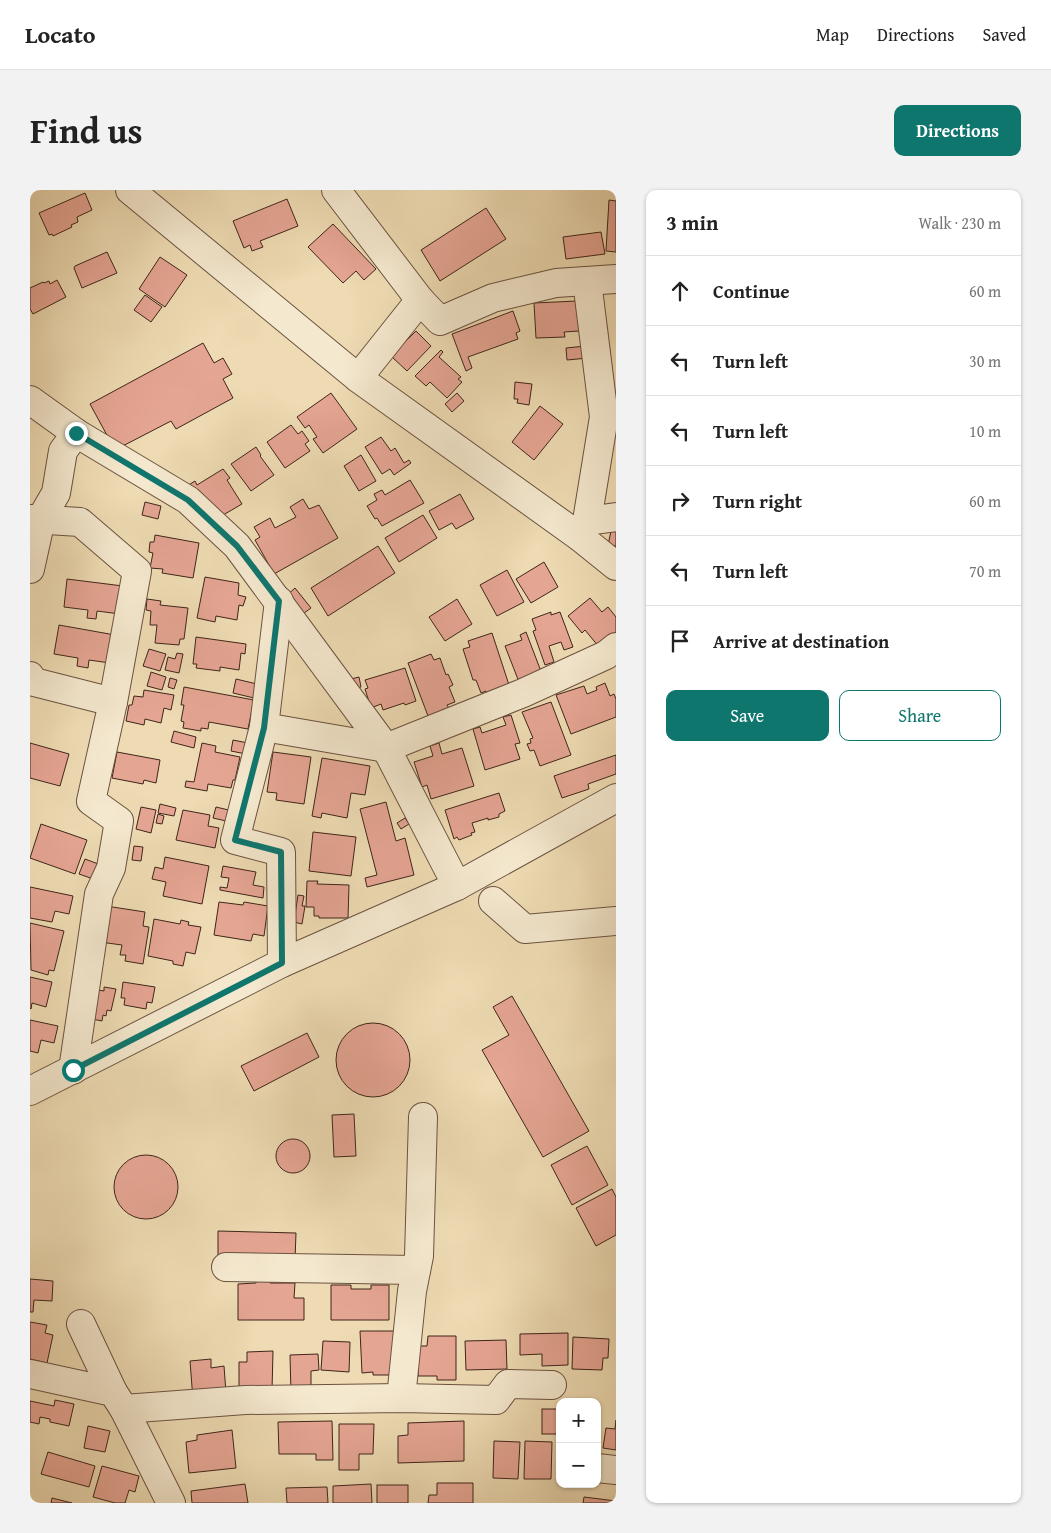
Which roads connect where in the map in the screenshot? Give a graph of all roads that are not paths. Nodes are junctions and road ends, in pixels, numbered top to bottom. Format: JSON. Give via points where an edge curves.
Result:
{"nodes":[{"id":1,"x":130,"y":190,"type":"edge"},
{"id":2,"x":336,"y":190,"type":"edge"},
{"id":3,"x":616,"y":279,"type":"edge"},
{"id":4,"x":587,"y":281,"type":"junction"},
{"id":5,"x":420,"y":300,"type":"junction"},
{"id":6,"x":605,"y":352,"type":"edge"},
{"id":7,"x":358,"y":378,"type":"junction"},
{"id":8,"x":30,"y":400,"type":"edge"},
{"id":9,"x":76,"y":433,"type":"junction"},
{"id":10,"x":616,"y":517,"type":"edge"},
{"id":11,"x":35,"y":519,"type":"edge"},
{"id":12,"x":583,"y":529,"type":"junction"},
{"id":13,"x":616,"y":566,"type":"edge"},
{"id":14,"x":30,"y":569,"type":"edge"},
{"id":15,"x":279,"y":601,"type":"junction"},
{"id":16,"x":616,"y":647,"type":"edge"},
{"id":17,"x":30,"y":676,"type":"edge"},
{"id":18,"x":113,"y":702,"type":"junction"},
{"id":19,"x":264,"y":728,"type":"junction"},
{"id":20,"x":386,"y":748,"type":"junction"},
{"id":21,"x":616,"y":798,"type":"edge"},
{"id":22,"x":457,"y":886,"type":"junction"},
{"id":23,"x":493,"y":901,"type":"dead end"},
{"id":24,"x":616,"y":920,"type":"edge"},
{"id":25,"x":282,"y":963,"type":"junction"},
{"id":26,"x":73,"y":1070,"type":"junction"},
{"id":27,"x":30,"y":1091,"type":"edge"},
{"id":28,"x":423,"y":1117,"type":"dead end"},
{"id":29,"x":226,"y":1267,"type":"dead end"},
{"id":30,"x":416,"y":1270,"type":"junction"},
{"id":31,"x":81,"y":1324,"type":"dead end"},
{"id":32,"x":30,"y":1374,"type":"edge"},
{"id":33,"x":552,"y":1385,"type":"dead end"},
{"id":34,"x":401,"y":1398,"type":"junction"},
{"id":35,"x":118,"y":1400,"type":"junction"},
{"id":36,"x":601,"y":1468,"type":"edge"},
{"id":37,"x":616,"y":1470,"type":"edge"},
{"id":38,"x":171,"y":1503,"type":"edge"}],
"edges":[{"from":1,"to":7,"type":"street"},
{"from":2,"to":5,"type":"street"},
{"from":3,"to":4,"type":"street"},
{"from":4,"to":5,"type":"street","via":[[556,283],[494,298],[440,321]]},
{"from":4,"to":6,"type":"street"},
{"from":5,"to":7,"type":"street"},
{"from":6,"to":12,"type":"street","via":[[604,417]]},
{"from":7,"to":12,"type":"street"},
{"from":8,"to":9,"type":"street"},
{"from":9,"to":11,"type":"street","via":[[63,451],[56,493]]},
{"from":9,"to":15,"type":"street","via":[[188,500],[237,546]]},
{"from":10,"to":12,"type":"street"},
{"from":11,"to":14,"type":"street"},
{"from":11,"to":18,"type":"street","via":[[80,522],[136,570]]},
{"from":12,"to":13,"type":"street"},
{"from":15,"to":19,"type":"street"},
{"from":15,"to":20,"type":"street"},
{"from":16,"to":20,"type":"street","via":[[606,655],[523,693]]},
{"from":17,"to":18,"type":"street","via":[[34,682]]},
{"from":18,"to":26,"type":"street","via":[[91,801],[119,821],[111,868],[99,894]]},
{"from":19,"to":20,"type":"street"},
{"from":19,"to":25,"type":"street","via":[[235,840],[281,852]]},
{"from":20,"to":22,"type":"street"},
{"from":21,"to":22,"type":"street"},
{"from":22,"to":25,"type":"street"},
{"from":23,"to":24,"type":"street","via":[[525,929]]},
{"from":25,"to":26,"type":"street"},
{"from":26,"to":27,"type":"street"},
{"from":28,"to":30,"type":"street","via":[[420,1256]]},
{"from":29,"to":30,"type":"street"},
{"from":30,"to":34,"type":"street"},
{"from":31,"to":35,"type":"street"},
{"from":32,"to":35,"type":"street"},
{"from":33,"to":34,"type":"street","via":[[508,1384],[496,1400]]},
{"from":34,"to":35,"type":"street"},
{"from":35,"to":38,"type":"street"},
{"from":36,"to":37,"type":"street"}]}
